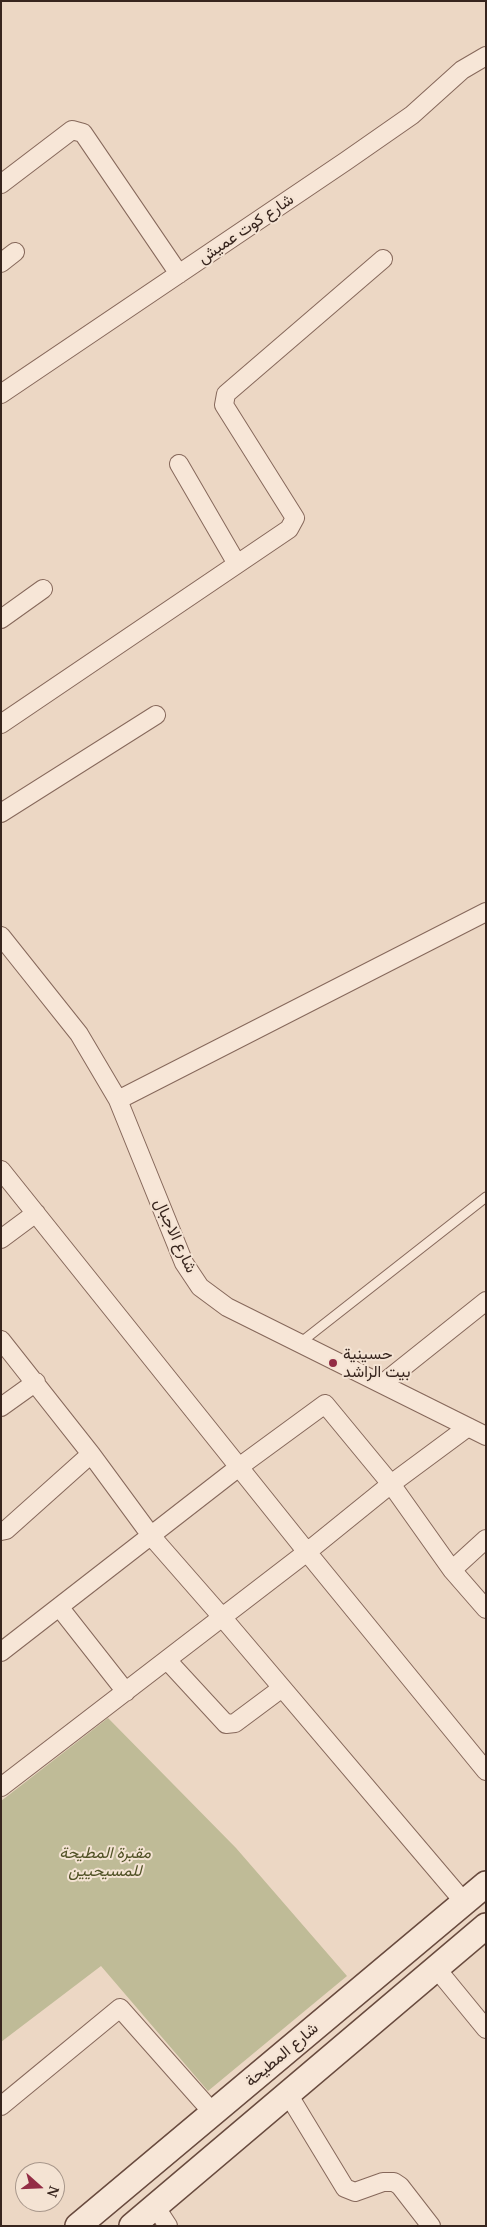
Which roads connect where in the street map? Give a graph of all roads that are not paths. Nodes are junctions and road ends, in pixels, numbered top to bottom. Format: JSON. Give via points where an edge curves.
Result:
{"nodes":[{"id":1,"x":486,"y":56,"type":"edge"},
{"id":2,"x":1,"y":184,"type":"edge"},
{"id":3,"x":16,"y":252,"type":"dead end"},
{"id":4,"x":383,"y":259,"type":"dead end"},
{"id":5,"x":1,"y":263,"type":"edge"},
{"id":6,"x":179,"y":274,"type":"junction"},
{"id":7,"x":1,"y":394,"type":"edge"},
{"id":8,"x":179,"y":464,"type":"dead end"},
{"id":9,"x":237,"y":564,"type":"junction"},
{"id":10,"x":43,"y":589,"type":"dead end"},
{"id":11,"x":1,"y":619,"type":"edge"},
{"id":12,"x":156,"y":715,"type":"dead end"},
{"id":13,"x":1,"y":724,"type":"edge"},
{"id":14,"x":1,"y":813,"type":"edge"},
{"id":15,"x":486,"y":912,"type":"edge"},
{"id":16,"x":1,"y":936,"type":"edge"},
{"id":17,"x":118,"y":1100,"type":"junction"},
{"id":18,"x":1,"y":1170,"type":"edge"},
{"id":19,"x":486,"y":1197,"type":"edge"},
{"id":20,"x":36,"y":1213,"type":"junction"},
{"id":21,"x":1,"y":1238,"type":"edge"},
{"id":22,"x":486,"y":1301,"type":"edge"},
{"id":23,"x":1,"y":1340,"type":"edge"},
{"id":24,"x":300,"y":1343,"type":"junction"},
{"id":25,"x":36,"y":1382,"type":"junction"},
{"id":26,"x":382,"y":1384,"type":"junction"},
{"id":27,"x":1,"y":1407,"type":"edge"},
{"id":28,"x":468,"y":1428,"type":"junction"},
{"id":29,"x":486,"y":1436,"type":"edge"},
{"id":30,"x":92,"y":1454,"type":"junction"},
{"id":31,"x":239,"y":1467,"type":"junction"},
{"id":32,"x":391,"y":1484,"type":"junction"},
{"id":33,"x":1,"y":1531,"type":"edge"},
{"id":34,"x":152,"y":1537,"type":"junction"},
{"id":35,"x":486,"y":1538,"type":"edge"},
{"id":36,"x":307,"y":1552,"type":"junction"},
{"id":37,"x":452,"y":1570,"type":"junction"},
{"id":38,"x":60,"y":1608,"type":"junction"},
{"id":39,"x":486,"y":1609,"type":"edge"},
{"id":40,"x":222,"y":1617,"type":"junction"},
{"id":41,"x":1,"y":1652,"type":"edge"},
{"id":42,"x":167,"y":1660,"type":"junction"},
{"id":43,"x":282,"y":1688,"type":"junction"},
{"id":44,"x":126,"y":1692,"type":"junction"},
{"id":45,"x":486,"y":1770,"type":"edge"},
{"id":46,"x":1,"y":1787,"type":"edge"},
{"id":47,"x":486,"y":1884,"type":"edge"},
{"id":48,"x":464,"y":1902,"type":"junction"},
{"id":49,"x":486,"y":1926,"type":"edge"},
{"id":50,"x":436,"y":1968,"type":"junction"},
{"id":51,"x":486,"y":2029,"type":"edge"},
{"id":52,"x":288,"y":2094,"type":"junction"},
{"id":53,"x":1,"y":2106,"type":"edge"},
{"id":54,"x":213,"y":2114,"type":"junction"},
{"id":55,"x":162,"y":2216,"type":"edge"},
{"id":56,"x":78,"y":2226,"type":"edge"},
{"id":57,"x":132,"y":2226,"type":"edge"},
{"id":58,"x":431,"y":2226,"type":"edge"}],
"edges":[{"from":1,"to":6,"type":"street","name":"شارع كوت عميش","via":[[462,70],[412,115]]},
{"from":2,"to":6,"type":"street","via":[[72,130],[83,133]]},
{"from":3,"to":5,"type":"street"},
{"from":4,"to":9,"type":"street","via":[[226,394],[224,405],[295,518],[289,528]]},
{"from":6,"to":7,"type":"street","name":"شارع كوت عميش"},
{"from":8,"to":9,"type":"street"},
{"from":9,"to":13,"type":"street"},
{"from":10,"to":11,"type":"street"},
{"from":12,"to":14,"type":"street"},
{"from":15,"to":17,"type":"street"},
{"from":16,"to":17,"type":"street","name":"شارع الاجبال","via":[[79,1034]]},
{"from":17,"to":24,"type":"street","name":"شارع الاجبال","via":[[184,1263],[200,1287],[227,1307]]},
{"from":18,"to":20,"type":"street"},
{"from":19,"to":24,"type":"lane"},
{"from":20,"to":21,"type":"street"},
{"from":20,"to":31,"type":"street"},
{"from":22,"to":26,"type":"street"},
{"from":23,"to":25,"type":"street"},
{"from":24,"to":26,"type":"street","name":"شارع الاجبال"},
{"from":25,"to":27,"type":"street"},
{"from":25,"to":30,"type":"street"},
{"from":26,"to":28,"type":"street","name":"شارع الاجبال"},
{"from":28,"to":29,"type":"street","name":"شارع الاجبال"},
{"from":28,"to":32,"type":"street"},
{"from":30,"to":33,"type":"street"},
{"from":30,"to":34,"type":"street"},
{"from":31,"to":32,"type":"street","via":[[324,1404]]},
{"from":31,"to":34,"type":"street"},
{"from":31,"to":36,"type":"street"},
{"from":32,"to":36,"type":"street"},
{"from":32,"to":37,"type":"street"},
{"from":34,"to":38,"type":"street"},
{"from":34,"to":40,"type":"street"},
{"from":35,"to":37,"type":"street"},
{"from":36,"to":40,"type":"street"},
{"from":36,"to":45,"type":"street"},
{"from":37,"to":39,"type":"street"},
{"from":38,"to":41,"type":"street"},
{"from":38,"to":44,"type":"street"},
{"from":40,"to":42,"type":"street"},
{"from":40,"to":43,"type":"street"},
{"from":42,"to":43,"type":"street","via":[[226,1724],[235,1724]]},
{"from":42,"to":44,"type":"street"},
{"from":43,"to":48,"type":"street"},
{"from":44,"to":46,"type":"street"},
{"from":47,"to":48,"type":"street","name":"شارع المطيحة"},
{"from":48,"to":54,"type":"street","name":"شارع المطيحة"},
{"from":49,"to":50,"type":"street","name":"شارع المطيحة"},
{"from":50,"to":51,"type":"street"},
{"from":50,"to":52,"type":"street","name":"شارع المطيحة"},
{"from":52,"to":55,"type":"street","name":"شارع المطيحة"},
{"from":52,"to":58,"type":"street","via":[[345,2188],[355,2192],[383,2182],[394,2182]]},
{"from":53,"to":54,"type":"street","via":[[120,2008]]},
{"from":54,"to":56,"type":"street","name":"شارع المطيحة"},
{"from":55,"to":57,"type":"street","name":"شارع المطيحة"}]}
